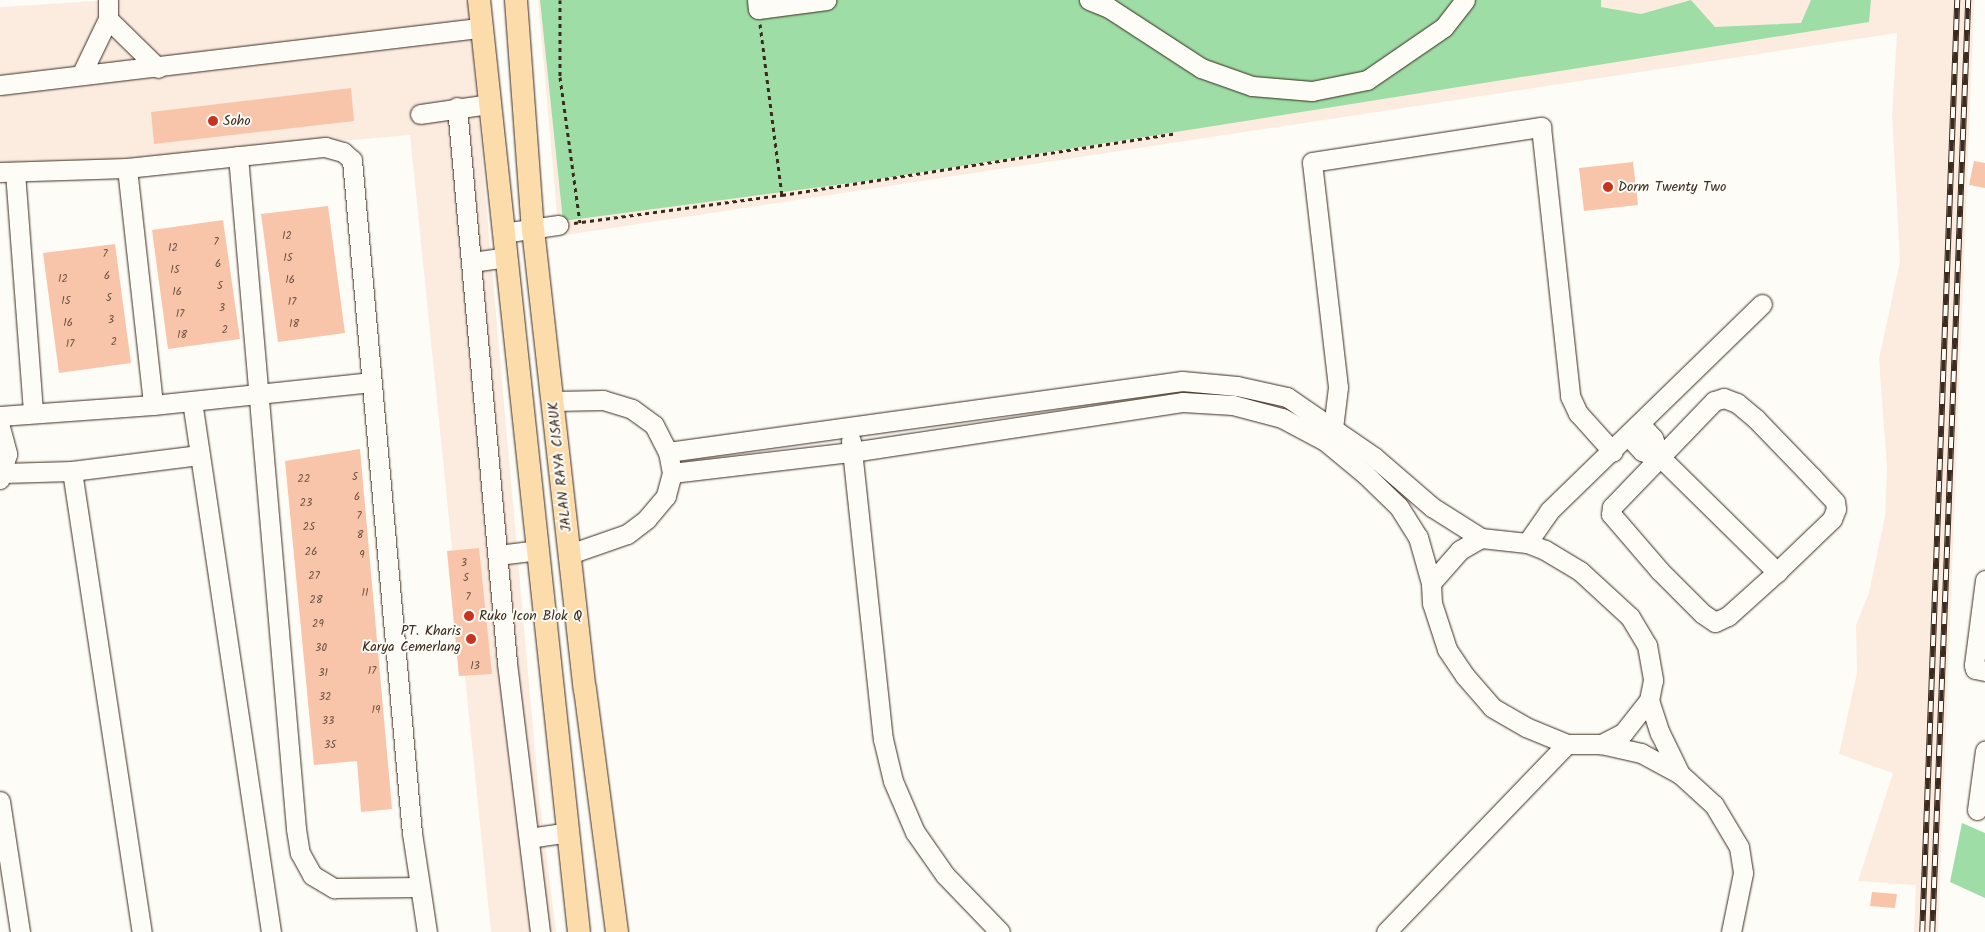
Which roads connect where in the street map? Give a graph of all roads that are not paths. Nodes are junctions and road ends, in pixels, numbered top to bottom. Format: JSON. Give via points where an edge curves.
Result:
{"nodes":[{"id":1,"x":108,"y":0,"type":"edge"},
{"id":2,"x":479,"y":0,"type":"edge"},
{"id":3,"x":516,"y":0,"type":"edge"},
{"id":4,"x":826,"y":0,"type":"edge"},
{"id":5,"x":1090,"y":0,"type":"edge"},
{"id":6,"x":1465,"y":0,"type":"edge"},
{"id":7,"x":758,"y":5,"type":"edge"},
{"id":8,"x":108,"y":19,"type":"junction"},
{"id":9,"x":481,"y":28,"type":"junction"},
{"id":10,"x":158,"y":68,"type":"junction"},
{"id":11,"x":81,"y":75,"type":"junction"},
{"id":12,"x":0,"y":85,"type":"edge"},
{"id":13,"x":489,"y":104,"type":"junction"},
{"id":14,"x":457,"y":107,"type":"junction"},
{"id":15,"x":420,"y":114,"type":"dead end"},
{"id":16,"x":238,"y":156,"type":"junction"},
{"id":17,"x":127,"y":168,"type":"junction"},
{"id":18,"x":8,"y":172,"type":"edge"},
{"id":19,"x":558,"y":225,"type":"road end"},
{"id":20,"x":533,"y":229,"type":"junction"},
{"id":21,"x":503,"y":234,"type":"junction"},
{"id":22,"x":507,"y":257,"type":"junction"},
{"id":23,"x":472,"y":262,"type":"junction"},
{"id":24,"x":1762,"y":304,"type":"dead end"},
{"id":25,"x":372,"y":382,"type":"junction"},
{"id":26,"x":259,"y":394,"type":"junction"},
{"id":27,"x":192,"y":401,"type":"junction"},
{"id":28,"x":554,"y":402,"type":"junction"},
{"id":29,"x":154,"y":405,"type":"junction"},
{"id":30,"x":33,"y":412,"type":"junction"},
{"id":31,"x":0,"y":416,"type":"edge"},
{"id":32,"x":0,"y":427,"type":"edge"},
{"id":33,"x":849,"y":428,"type":"junction"},
{"id":34,"x":1333,"y":428,"type":"junction"},
{"id":35,"x":1634,"y":430,"type":"junction"},
{"id":36,"x":668,"y":452,"type":"junction"},
{"id":37,"x":852,"y":452,"type":"junction"},
{"id":38,"x":1613,"y":452,"type":"junction"},
{"id":39,"x":199,"y":455,"type":"junction"},
{"id":40,"x":1661,"y":458,"type":"junction"},
{"id":41,"x":72,"y":471,"type":"junction"},
{"id":42,"x":672,"y":473,"type":"junction"},
{"id":43,"x":2,"y":476,"type":"edge"},
{"id":44,"x":1481,"y":538,"type":"junction"},
{"id":45,"x":1527,"y":543,"type":"junction"},
{"id":46,"x":537,"y":550,"type":"junction"},
{"id":47,"x":570,"y":554,"type":"junction"},
{"id":48,"x":498,"y":555,"type":"junction"},
{"id":49,"x":1777,"y":572,"type":"junction"},
{"id":50,"x":1985,"y":580,"type":"edge"},
{"id":51,"x":1431,"y":583,"type":"junction"},
{"id":52,"x":1985,"y":671,"type":"edge"},
{"id":53,"x":1650,"y":700,"type":"junction"},
{"id":54,"x":1567,"y":744,"type":"junction"},
{"id":55,"x":1601,"y":744,"type":"junction"},
{"id":56,"x":1985,"y":751,"type":"edge"},
{"id":57,"x":1680,"y":774,"type":"junction"},
{"id":58,"x":0,"y":801,"type":"edge"},
{"id":59,"x":1977,"y":810,"type":"dead end"},
{"id":60,"x":569,"y":832,"type":"junction"},
{"id":61,"x":529,"y":838,"type":"junction"},
{"id":62,"x":418,"y":887,"type":"junction"},
{"id":63,"x":20,"y":932,"type":"edge"},
{"id":64,"x":142,"y":932,"type":"edge"},
{"id":65,"x":271,"y":932,"type":"edge"},
{"id":66,"x":427,"y":932,"type":"edge"},
{"id":67,"x":540,"y":932,"type":"edge"},
{"id":68,"x":579,"y":932,"type":"edge"},
{"id":69,"x":617,"y":932,"type":"edge"},
{"id":70,"x":1000,"y":932,"type":"edge"},
{"id":71,"x":1386,"y":932,"type":"edge"},
{"id":72,"x":1731,"y":932,"type":"edge"}],
"edges":[{"from":1,"to":8,"type":"street"},
{"from":2,"to":9,"type":"main road"},
{"from":3,"to":20,"type":"main road","name":"JALAN RAYA CISAUK"},
{"from":4,"to":7,"type":"street"},
{"from":5,"to":6,"type":"street","via":[[1110,8],[1201,68],[1252,86],[1312,91],[1367,80],[1444,27]]},
{"from":8,"to":10,"type":"street"},
{"from":8,"to":11,"type":"street"},
{"from":9,"to":10,"type":"street"},
{"from":9,"to":13,"type":"main road"},
{"from":10,"to":11,"type":"street"},
{"from":11,"to":12,"type":"street"},
{"from":13,"to":14,"type":"street"},
{"from":13,"to":21,"type":"main road"},
{"from":14,"to":15,"type":"street"},
{"from":14,"to":23,"type":"street"},
{"from":16,"to":17,"type":"street"},
{"from":16,"to":25,"type":"street","via":[[324,147],[343,152],[352,160]]},
{"from":16,"to":26,"type":"street"},
{"from":17,"to":18,"type":"street"},
{"from":17,"to":29,"type":"street"},
{"from":18,"to":30,"type":"street"},
{"from":19,"to":20,"type":"street"},
{"from":20,"to":21,"type":"street"},
{"from":20,"to":28,"type":"main road","name":"JALAN RAYA CISAUK"},
{"from":21,"to":22,"type":"main road"},
{"from":22,"to":23,"type":"street"},
{"from":22,"to":46,"type":"main road"},
{"from":23,"to":48,"type":"street"},
{"from":24,"to":35,"type":"street"},
{"from":25,"to":26,"type":"street"},
{"from":25,"to":62,"type":"street"},
{"from":26,"to":27,"type":"street"},
{"from":26,"to":62,"type":"street","via":[[300,853],[312,875],[334,888]]},
{"from":27,"to":29,"type":"street"},
{"from":27,"to":39,"type":"street"},
{"from":28,"to":36,"type":"street","via":[[603,400],[632,409],[654,425]]},
{"from":28,"to":47,"type":"main road","name":"JALAN RAYA CISAUK"},
{"from":29,"to":30,"type":"street"},
{"from":30,"to":31,"type":"street"},
{"from":32,"to":43,"type":"street","via":[[7,454]]},
{"from":33,"to":34,"type":"street","via":[[1182,381],[1238,386],[1287,397]]},
{"from":33,"to":36,"type":"street"},
{"from":33,"to":37,"type":"street"},
{"from":34,"to":38,"type":"street","via":[[1338,386],[1312,162],[1541,127],[1570,396],[1578,413]]},
{"from":34,"to":44,"type":"street","via":[[1374,457],[1432,508]]},
{"from":35,"to":38,"type":"street"},
{"from":35,"to":40,"type":"street","via":[[1642,451]]},
{"from":36,"to":42,"type":"street"},
{"from":37,"to":42,"type":"street"},
{"from":37,"to":51,"type":"street","via":[[1183,402],[1233,405],[1282,418],[1325,441],[1365,474],[1399,507],[1418,537]]},
{"from":37,"to":70,"type":"street","via":[[883,739],[893,781],[915,832],[940,868]]},
{"from":38,"to":45,"type":"street","via":[[1549,511]]},
{"from":39,"to":41,"type":"street"},
{"from":39,"to":65,"type":"street"},
{"from":40,"to":49,"type":"street"},
{"from":40,"to":49,"type":"street","via":[[1612,507],[1612,514],[1618,525],[1703,614],[1715,622],[1722,621]]},
{"from":40,"to":49,"type":"street","via":[[1714,401],[1730,400],[1756,419],[1835,502],[1836,509],[1832,519]]},
{"from":41,"to":43,"type":"street"},
{"from":41,"to":64,"type":"street"},
{"from":42,"to":47,"type":"street","via":[[666,496],[648,519],[627,534]]},
{"from":44,"to":45,"type":"street"},
{"from":44,"to":51,"type":"street","via":[[1460,550]]},
{"from":45,"to":53,"type":"street","via":[[1580,571],[1630,617],[1647,645],[1653,680]]},
{"from":46,"to":48,"type":"street"},
{"from":46,"to":60,"type":"main road"},
{"from":47,"to":69,"type":"main road","name":"JALAN RAYA CISAUK"},
{"from":48,"to":61,"type":"street"},
{"from":50,"to":52,"type":"street","via":[[1974,665],[1975,669]]},
{"from":51,"to":54,"type":"street","via":[[1432,603],[1447,649],[1465,676],[1492,707],[1526,727]]},
{"from":53,"to":55,"type":"street","via":[[1623,733]]},
{"from":53,"to":57,"type":"street","via":[[1660,733]]},
{"from":54,"to":55,"type":"street"},
{"from":54,"to":71,"type":"street"},
{"from":55,"to":57,"type":"street","via":[[1640,754]]},
{"from":56,"to":59,"type":"street"},
{"from":57,"to":72,"type":"street","via":[[1714,805],[1738,847],[1744,873]]},
{"from":58,"to":63,"type":"street"},
{"from":60,"to":61,"type":"street"},
{"from":60,"to":68,"type":"main road"},
{"from":61,"to":67,"type":"street"},
{"from":62,"to":66,"type":"street"}]}
